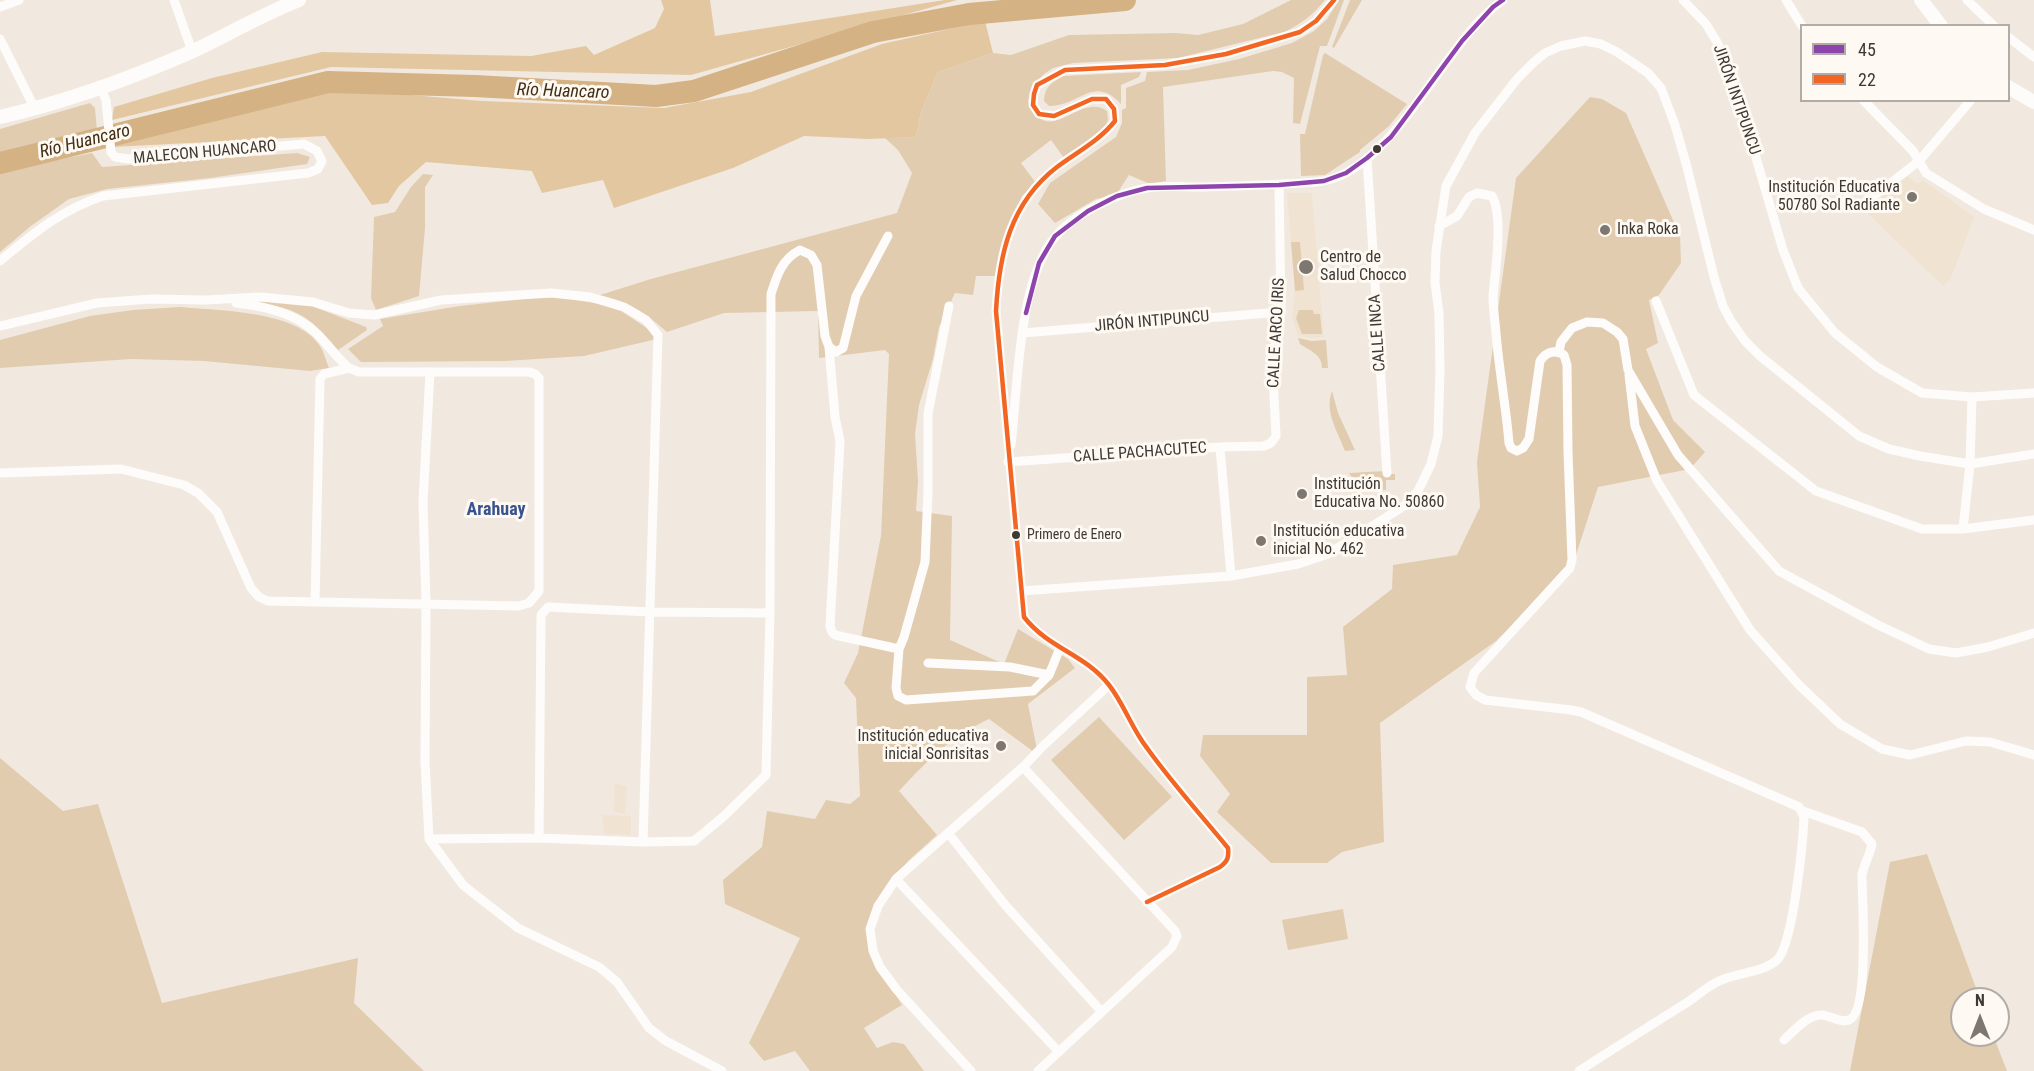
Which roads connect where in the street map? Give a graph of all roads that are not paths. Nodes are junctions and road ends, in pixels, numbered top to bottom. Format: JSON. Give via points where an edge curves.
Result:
{"nodes":[{"id":1,"x":19,"y":0,"type":"edge"},
{"id":2,"x":174,"y":0,"type":"edge"},
{"id":3,"x":298,"y":0,"type":"edge"},
{"id":4,"x":1334,"y":0,"type":"edge"},
{"id":5,"x":1503,"y":0,"type":"edge"},
{"id":6,"x":1683,"y":0,"type":"edge"},
{"id":7,"x":1786,"y":0,"type":"edge"},
{"id":8,"x":1921,"y":0,"type":"edge"},
{"id":9,"x":1967,"y":0,"type":"edge"},
{"id":10,"x":0,"y":7,"type":"edge"},
{"id":11,"x":1801,"y":24,"type":"edge"},
{"id":12,"x":1939,"y":24,"type":"edge"},
{"id":13,"x":1992,"y":24,"type":"edge"},
{"id":14,"x":0,"y":39,"type":"edge"},
{"id":15,"x":2010,"y":39,"type":"edge"},
{"id":16,"x":192,"y":51,"type":"junction"},
{"id":17,"x":2034,"y":57,"type":"edge"},
{"id":18,"x":2010,"y":88,"type":"edge"},
{"id":19,"x":104,"y":94,"type":"junction"},
{"id":20,"x":1865,"y":102,"type":"edge"},
{"id":21,"x":1969,"y":102,"type":"edge"},
{"id":22,"x":2034,"y":102,"type":"edge"},
{"id":23,"x":35,"y":109,"type":"junction"},
{"id":24,"x":0,"y":117,"type":"edge"},
{"id":25,"x":1367,"y":158,"type":"junction"},
{"id":26,"x":1919,"y":161,"type":"junction"},
{"id":27,"x":1279,"y":185,"type":"junction"},
{"id":28,"x":1870,"y":199,"type":"dead end"},
{"id":29,"x":1439,"y":226,"type":"junction"},
{"id":30,"x":2034,"y":230,"type":"edge"},
{"id":31,"x":888,"y":236,"type":"dead end"},
{"id":32,"x":0,"y":261,"type":"edge"},
{"id":33,"x":205,"y":300,"type":"junction"},
{"id":34,"x":1656,"y":301,"type":"dead end"},
{"id":35,"x":949,"y":306,"type":"dead end"},
{"id":36,"x":1281,"y":312,"type":"junction"},
{"id":37,"x":0,"y":326,"type":"edge"},
{"id":38,"x":1022,"y":333,"type":"junction"},
{"id":39,"x":829,"y":347,"type":"junction"},
{"id":40,"x":1559,"y":352,"type":"junction"},
{"id":41,"x":349,"y":368,"type":"junction"},
{"id":42,"x":1628,"y":370,"type":"junction"},
{"id":43,"x":430,"y":372,"type":"junction"},
{"id":44,"x":2034,"y":393,"type":"edge"},
{"id":45,"x":1972,"y":397,"type":"junction"},
{"id":46,"x":1271,"y":443,"type":"joint"},
{"id":47,"x":1220,"y":447,"type":"junction"},
{"id":48,"x":2034,"y":454,"type":"edge"},
{"id":49,"x":1008,"y":462,"type":"junction"},
{"id":50,"x":1970,"y":464,"type":"junction"},
{"id":51,"x":0,"y":473,"type":"edge"},
{"id":52,"x":1387,"y":473,"type":"dead end"},
{"id":53,"x":2034,"y":520,"type":"edge"},
{"id":54,"x":1963,"y":529,"type":"junction"},
{"id":55,"x":1231,"y":576,"type":"junction"},
{"id":56,"x":1021,"y":591,"type":"junction"},
{"id":57,"x":315,"y":601,"type":"junction"},
{"id":58,"x":426,"y":604,"type":"junction"},
{"id":59,"x":650,"y":612,"type":"junction"},
{"id":60,"x":770,"y":613,"type":"junction"},
{"id":61,"x":2034,"y":633,"type":"edge"},
{"id":62,"x":1060,"y":648,"type":"junction"},
{"id":63,"x":899,"y":649,"type":"junction"},
{"id":64,"x":928,"y":663,"type":"dead end"},
{"id":65,"x":1049,"y":675,"type":"junction"},
{"id":66,"x":1109,"y":685,"type":"junction"},
{"id":67,"x":2034,"y":755,"type":"edge"},
{"id":68,"x":1023,"y":767,"type":"junction"},
{"id":69,"x":1803,"y":812,"type":"junction"},
{"id":70,"x":948,"y":833,"type":"junction"},
{"id":71,"x":539,"y":838,"type":"junction"},
{"id":72,"x":429,"y":839,"type":"junction"},
{"id":73,"x":643,"y":842,"type":"junction"},
{"id":74,"x":896,"y":879,"type":"junction"},
{"id":75,"x":1147,"y":902,"type":"junction"},
{"id":76,"x":1101,"y":1011,"type":"junction"},
{"id":77,"x":1784,"y":1040,"type":"dead end"},
{"id":78,"x":1059,"y":1052,"type":"junction"},
{"id":79,"x":722,"y":1071,"type":"edge"},
{"id":80,"x":970,"y":1071,"type":"edge"},
{"id":81,"x":1038,"y":1071,"type":"edge"},
{"id":82,"x":1579,"y":1071,"type":"edge"}],
"edges":[{"from":1,"to":10,"type":"street"},
{"from":2,"to":16,"type":"street"},
{"from":3,"to":16,"type":"street"},
{"from":4,"to":49,"type":"street","via":[[1300,32],[1266,43],[1165,65],[1065,70],[1037,85],[1033,105],[1039,114],[1054,116],[1092,99],[1106,99],[1114,109],[1115,121],[1105,134],[1055,168],[1027,197],[1003,251],[996,311]]},
{"from":5,"to":25,"type":"street","via":[[1462,41],[1391,137]]},
{"from":6,"to":45,"type":"street","name":"JIRÓN INTIPUNCU","via":[[1706,24],[1725,60],[1798,288],[1835,333],[1877,367],[1923,393]]},
{"from":7,"to":11,"type":"street"},
{"from":8,"to":12,"type":"street"},
{"from":9,"to":13,"type":"street"},
{"from":14,"to":23,"type":"street"},
{"from":15,"to":17,"type":"street"},
{"from":16,"to":19,"type":"street"},
{"from":18,"to":22,"type":"street"},
{"from":19,"to":23,"type":"street"},
{"from":19,"to":32,"type":"street","name":"MALECON HUANCARO","via":[[111,152],[116,157],[304,144],[317,151],[322,161],[318,169],[308,173],[95,199],[62,213]]},
{"from":20,"to":26,"type":"street"},
{"from":21,"to":26,"type":"street"},
{"from":23,"to":24,"type":"street"},
{"from":25,"to":27,"type":"street","via":[[1334,178]]},
{"from":25,"to":52,"type":"street","name":"CALLE INCA"},
{"from":26,"to":28,"type":"street"},
{"from":26,"to":30,"type":"street","via":[[1926,173],[1984,209]]},
{"from":27,"to":36,"type":"street","name":"CALLE ARCO IRIS"},
{"from":27,"to":38,"type":"street","via":[[1148,188],[1117,196],[1088,211],[1055,236],[1039,263]]},
{"from":29,"to":40,"type":"street","via":[[1457,216],[1469,197],[1477,193],[1492,196],[1496,203],[1493,300],[1498,364],[1509,443],[1517,451],[1529,439],[1540,361],[1548,353]]},
{"from":29,"to":50,"type":"street","via":[[1446,186],[1474,132],[1517,79],[1545,53],[1561,46],[1585,42],[1609,48],[1648,73],[1661,88],[1688,168],[1723,306],[1745,341],[1859,436],[1899,451]]},
{"from":29,"to":55,"type":"street","via":[[1435,283],[1439,313],[1438,436],[1418,491],[1404,506],[1328,554],[1298,564]]},
{"from":31,"to":39,"type":"street","via":[[856,296],[843,348],[836,352]]},
{"from":33,"to":37,"type":"street","via":[[97,303]]},
{"from":33,"to":41,"type":"street","via":[[260,307],[294,317],[311,328]]},
{"from":33,"to":59,"type":"street","via":[[290,299],[374,315],[441,300],[551,293],[602,300],[646,320],[658,335]]},
{"from":34,"to":54,"type":"street","via":[[1694,395],[1816,491],[1922,529]]},
{"from":35,"to":63,"type":"street","via":[[928,414],[924,562]]},
{"from":36,"to":38,"type":"street","name":"JIRÓN INTIPUNCU"},
{"from":36,"to":46,"type":"street","name":"CALLE ARCO IRIS","via":[[1273,375],[1276,436]]},
{"from":38,"to":49,"type":"street"},
{"from":39,"to":60,"type":"street","via":[[817,265],[811,255],[800,250],[789,255],[779,271],[770,306]]},
{"from":39,"to":63,"type":"street","via":[[840,441],[830,626],[836,635]]},
{"from":40,"to":42,"type":"street","via":[[1561,342],[1572,328],[1587,322],[1604,323],[1623,339]]},
{"from":40,"to":69,"type":"street","via":[[1567,365],[1570,568],[1474,673],[1470,687],[1485,700],[1581,712]]},
{"from":41,"to":43,"type":"street","via":[[359,372]]},
{"from":41,"to":57,"type":"street","via":[[324,374],[320,379]]},
{"from":42,"to":61,"type":"street","via":[[1678,455],[1779,571],[1929,649],[1956,653]]},
{"from":42,"to":67,"type":"street","via":[[1635,426],[1657,481],[1750,630],[1799,686],[1840,723],[1882,749],[1910,755],[1966,741],[1990,742]]},
{"from":43,"to":58,"type":"street","via":[[423,502]]},
{"from":43,"to":58,"type":"street","via":[[529,372],[539,378],[539,591],[529,603],[519,606]]},
{"from":44,"to":45,"type":"street","name":"JIRÓN INTIPUNCU"},
{"from":45,"to":50,"type":"street"},
{"from":46,"to":47,"type":"street","name":"CALLE PACHACUTEC"},
{"from":47,"to":49,"type":"street","name":"CALLE PACHACUTEC"},
{"from":47,"to":55,"type":"street"},
{"from":48,"to":50,"type":"street"},
{"from":49,"to":56,"type":"street"},
{"from":50,"to":54,"type":"street"},
{"from":51,"to":57,"type":"street","via":[[121,469],[184,484],[217,512],[251,588],[259,597],[268,601]]},
{"from":53,"to":54,"type":"street"},
{"from":55,"to":56,"type":"street"},
{"from":56,"to":62,"type":"street","via":[[1024,617]]},
{"from":57,"to":58,"type":"street"},
{"from":58,"to":72,"type":"street","via":[[425,762]]},
{"from":59,"to":60,"type":"street"},
{"from":59,"to":71,"type":"street","via":[[548,607],[541,615]]},
{"from":59,"to":73,"type":"street"},
{"from":60,"to":73,"type":"street","via":[[766,775],[694,840]]},
{"from":62,"to":65,"type":"street"},
{"from":62,"to":66,"type":"street","via":[[1084,661]]},
{"from":63,"to":65,"type":"street","via":[[896,688],[898,696],[906,700],[1033,691]]},
{"from":64,"to":65,"type":"street","via":[[1010,668]]},
{"from":66,"to":68,"type":"street"},
{"from":66,"to":75,"type":"street","via":[[1146,748],[1228,848],[1227,862],[1220,867]]},
{"from":68,"to":70,"type":"street"},
{"from":68,"to":75,"type":"street"},
{"from":69,"to":77,"type":"street","via":[[1862,832],[1872,844],[1862,875],[1863,980],[1853,1018],[1843,1021],[1814,1016]]},
{"from":69,"to":82,"type":"street","via":[[1792,918],[1777,960],[1724,978]]},
{"from":70,"to":74,"type":"street"},
{"from":70,"to":76,"type":"street","via":[[1006,906]]},
{"from":71,"to":72,"type":"street"},
{"from":71,"to":73,"type":"street"},
{"from":72,"to":79,"type":"street","via":[[473,893],[518,928],[599,967],[617,982],[649,1028]]},
{"from":74,"to":78,"type":"street"},
{"from":74,"to":80,"type":"street","via":[[878,906],[870,929],[873,951],[897,990]]},
{"from":75,"to":76,"type":"street","via":[[1175,931],[1175,942]]},
{"from":76,"to":78,"type":"street"},
{"from":78,"to":81,"type":"street"}]}
